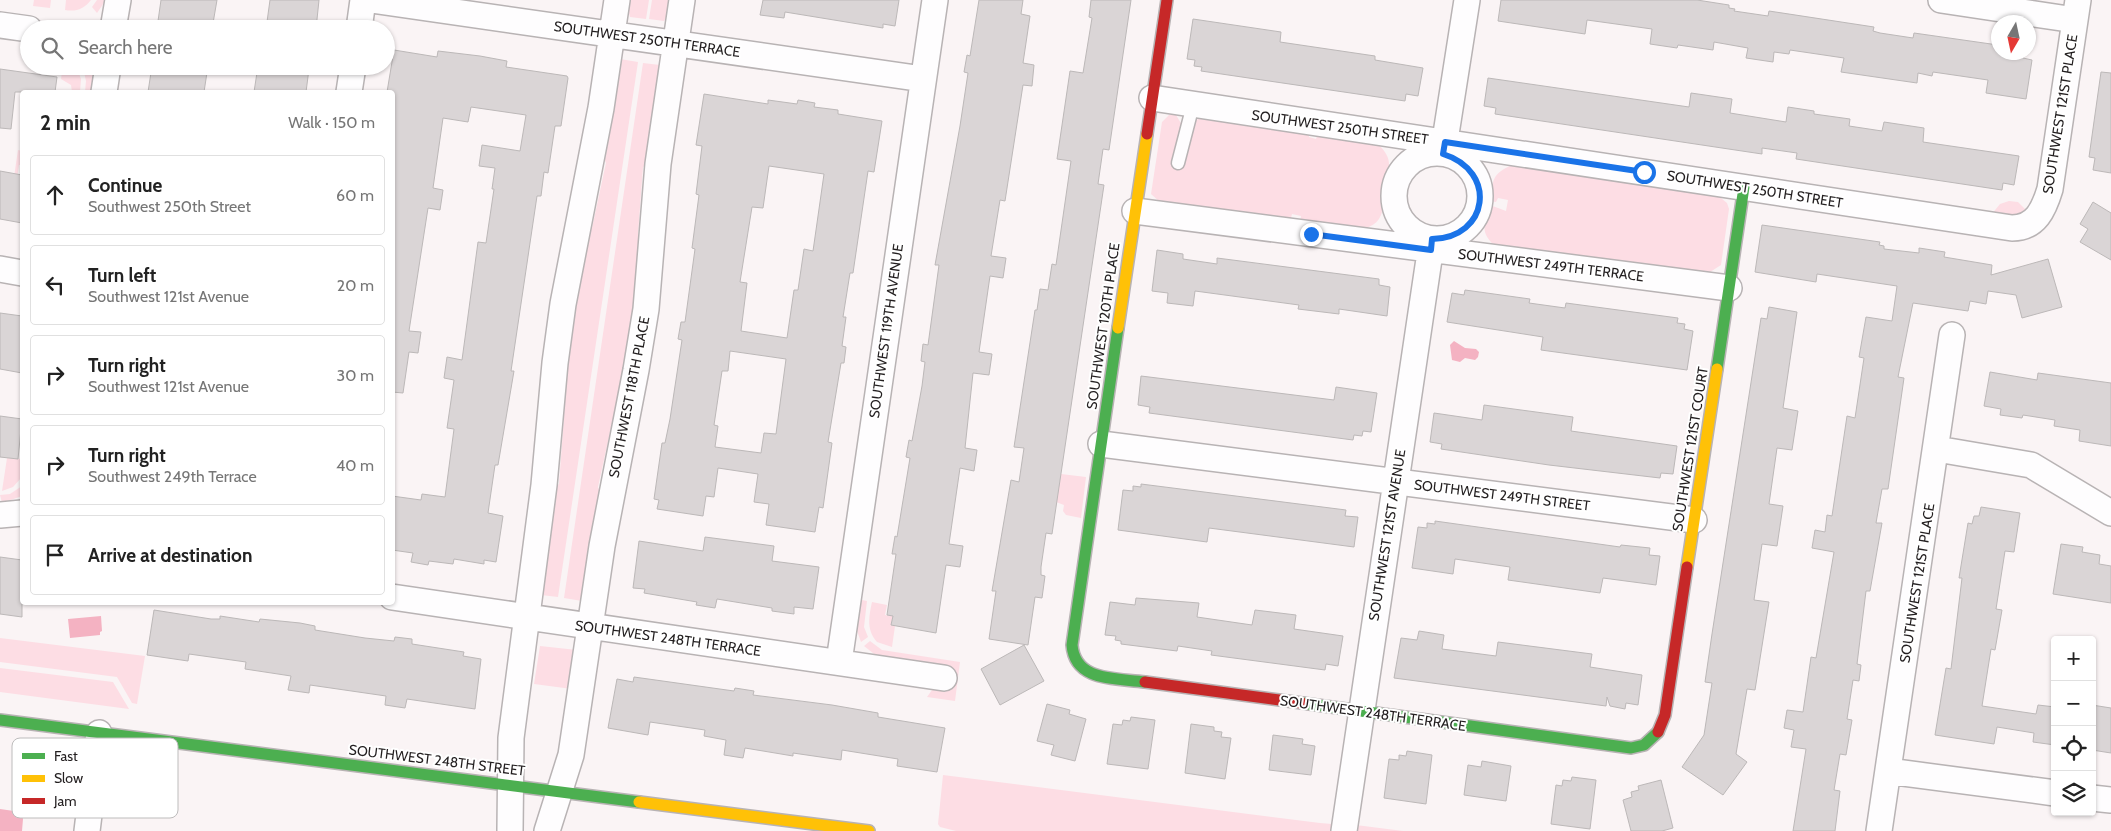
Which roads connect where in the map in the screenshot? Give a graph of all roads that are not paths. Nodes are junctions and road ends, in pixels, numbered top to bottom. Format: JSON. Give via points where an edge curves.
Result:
{"nodes":[{"id":1,"x":118,"y":0,"type":"edge"},
{"id":2,"x":363,"y":0,"type":"edge"},
{"id":3,"x":371,"y":0,"type":"edge"},
{"id":4,"x":618,"y":0,"type":"edge"},
{"id":5,"x":682,"y":0,"type":"edge"},
{"id":6,"x":935,"y":0,"type":"edge"},
{"id":7,"x":1166,"y":0,"type":"edge"},
{"id":8,"x":1467,"y":0,"type":"edge"},
{"id":9,"x":1941,"y":0,"type":"edge"},
{"id":10,"x":2076,"y":10,"type":"edge"},
{"id":11,"x":115,"y":20,"type":"edge"},
{"id":12,"x":360,"y":20,"type":"edge"},
{"id":13,"x":0,"y":25,"type":"edge"},
{"id":14,"x":20,"y":28,"type":"edge"},
{"id":15,"x":613,"y":35,"type":"junction"},
{"id":16,"x":675,"y":43,"type":"junction"},
{"id":17,"x":107,"y":75,"type":"edge"},
{"id":18,"x":352,"y":75,"type":"edge"},
{"id":19,"x":923,"y":79,"type":"junction"},
{"id":20,"x":104,"y":90,"type":"edge"},
{"id":21,"x":349,"y":90,"type":"edge"},
{"id":22,"x":1152,"y":98,"type":"junction"},
{"id":23,"x":1193,"y":105,"type":"junction"},
{"id":24,"x":1444,"y":148,"type":"junction"},
{"id":25,"x":1178,"y":164,"type":"dead end"},
{"id":26,"x":1744,"y":187,"type":"junction"},
{"id":27,"x":1135,"y":211,"type":"junction"},
{"id":28,"x":2031,"y":224,"type":"joint"},
{"id":29,"x":1432,"y":244,"type":"junction"},
{"id":30,"x":0,"y":270,"type":"edge"},
{"id":31,"x":20,"y":273,"type":"edge"},
{"id":32,"x":1729,"y":288,"type":"junction"},
{"id":33,"x":1952,"y":335,"type":"dead end"},
{"id":34,"x":1101,"y":444,"type":"junction"},
{"id":35,"x":1937,"y":449,"type":"junction"},
{"id":36,"x":1395,"y":482,"type":"junction"},
{"id":37,"x":20,"y":513,"type":"edge"},
{"id":38,"x":2111,"y":513,"type":"edge"},
{"id":39,"x":0,"y":515,"type":"edge"},
{"id":40,"x":1694,"y":520,"type":"junction"},
{"id":41,"x":395,"y":597,"type":"edge"},
{"id":42,"x":527,"y":618,"type":"junction"},
{"id":43,"x":589,"y":626,"type":"junction"},
{"id":44,"x":1074,"y":656,"type":"joint"},
{"id":45,"x":839,"y":662,"type":"junction"},
{"id":46,"x":944,"y":678,"type":"dead end"},
{"id":47,"x":1361,"y":712,"type":"junction"},
{"id":48,"x":1665,"y":715,"type":"joint"},
{"id":49,"x":0,"y":720,"type":"edge"},
{"id":50,"x":99,"y":733,"type":"junction"},
{"id":51,"x":98,"y":738,"type":"edge"},
{"id":52,"x":139,"y":738,"type":"edge"},
{"id":53,"x":178,"y":743,"type":"edge"},
{"id":54,"x":1888,"y":770,"type":"junction"},
{"id":55,"x":511,"y":785,"type":"junction"},
{"id":56,"x":560,"y":791,"type":"junction"},
{"id":57,"x":2051,"y":792,"type":"edge"},
{"id":58,"x":2096,"y":798,"type":"edge"},
{"id":59,"x":2111,"y":800,"type":"edge"},
{"id":60,"x":88,"y":818,"type":"edge"},
{"id":61,"x":86,"y":831,"type":"edge"},
{"id":62,"x":510,"y":831,"type":"edge"},
{"id":63,"x":548,"y":831,"type":"edge"},
{"id":64,"x":869,"y":831,"type":"edge"},
{"id":65,"x":1344,"y":831,"type":"edge"},
{"id":66,"x":1879,"y":831,"type":"edge"}],
"edges":[{"from":1,"to":11,"type":"street"},
{"from":2,"to":12,"type":"street"},
{"from":3,"to":15,"type":"street","name":"SOUTHWEST 250TH TERRACE"},
{"from":4,"to":15,"type":"street"},
{"from":5,"to":16,"type":"street","name":"SOUTHWEST 118TH PLACE"},
{"from":6,"to":19,"type":"street","name":"SOUTHWEST 119TH AVENUE"},
{"from":7,"to":22,"type":"street","name":"SOUTHWEST 120TH PLACE"},
{"from":8,"to":24,"type":"street"},
{"from":9,"to":10,"type":"street"},
{"from":10,"to":28,"type":"street","name":"SOUTHWEST 121ST PLACE","via":[[2050,189],[2040,214]]},
{"from":13,"to":14,"type":"street"},
{"from":15,"to":16,"type":"street","name":"SOUTHWEST 250TH TERRACE"},
{"from":15,"to":42,"type":"street","via":[[558,335]]},
{"from":16,"to":19,"type":"street","name":"SOUTHWEST 250TH TERRACE"},
{"from":16,"to":43,"type":"street","name":"SOUTHWEST 118TH PLACE","via":[[658,164],[646,309]]},
{"from":17,"to":20,"type":"street"},
{"from":18,"to":21,"type":"street"},
{"from":19,"to":45,"type":"street","name":"SOUTHWEST 119TH AVENUE"},
{"from":22,"to":23,"type":"street","name":"SOUTHWEST 250TH STREET"},
{"from":22,"to":27,"type":"street","name":"SOUTHWEST 120TH PLACE"},
{"from":23,"to":24,"type":"street","name":"SOUTHWEST 250TH STREET"},
{"from":23,"to":25,"type":"lane"},
{"from":24,"to":26,"type":"street","name":"SOUTHWEST 250TH STREET"},
{"from":24,"to":29,"type":"street","via":[[1471,170],[1479,188],[1480,201],[1475,217],[1464,230]]},
{"from":24,"to":29,"type":"street","via":[[1409,163],[1394,186],[1394,204],[1402,221]]},
{"from":26,"to":28,"type":"street","name":"SOUTHWEST 250TH STREET","via":[[2008,227]]},
{"from":26,"to":32,"type":"street","name":"SOUTHWEST 121ST COURT"},
{"from":27,"to":29,"type":"street","name":"SOUTHWEST 249TH TERRACE"},
{"from":27,"to":34,"type":"street","name":"SOUTHWEST 120TH PLACE"},
{"from":29,"to":32,"type":"street","name":"SOUTHWEST 249TH TERRACE"},
{"from":29,"to":36,"type":"street","name":"SOUTHWEST 121ST AVENUE"},
{"from":30,"to":31,"type":"street"},
{"from":32,"to":40,"type":"street","name":"SOUTHWEST 121ST COURT"},
{"from":33,"to":35,"type":"street","name":"SOUTHWEST 121ST PLACE"},
{"from":34,"to":36,"type":"street","name":"SOUTHWEST 249TH STREET"},
{"from":34,"to":44,"type":"street","name":"SOUTHWEST 120TH PLACE","via":[[1072,632]]},
{"from":35,"to":38,"type":"street","via":[[2031,466]]},
{"from":35,"to":54,"type":"street","name":"SOUTHWEST 121ST PLACE"},
{"from":36,"to":40,"type":"street","name":"SOUTHWEST 249TH STREET"},
{"from":36,"to":47,"type":"street","name":"SOUTHWEST 121ST AVENUE"},
{"from":37,"to":39,"type":"street"},
{"from":40,"to":48,"type":"street","name":"SOUTHWEST 121ST COURT"},
{"from":41,"to":42,"type":"street","name":"SOUTHWEST 248TH TERRACE"},
{"from":42,"to":43,"type":"street","name":"SOUTHWEST 248TH TERRACE"},
{"from":42,"to":55,"type":"street","via":[[511,738]]},
{"from":43,"to":45,"type":"street","name":"SOUTHWEST 248TH TERRACE"},
{"from":43,"to":56,"type":"street","name":"SOUTHWEST 118TH PLACE","via":[[571,756]]},
{"from":44,"to":47,"type":"street","name":"SOUTHWEST 248TH TERRACE","via":[[1084,671],[1100,677]]},
{"from":45,"to":46,"type":"street","name":"SOUTHWEST 248TH TERRACE"},
{"from":47,"to":48,"type":"street","name":"SOUTHWEST 248TH TERRACE","via":[[1631,748],[1651,740],[1662,726]]},
{"from":47,"to":65,"type":"street","name":"SOUTHWEST 121ST AVENUE"},
{"from":49,"to":50,"type":"street","name":"SOUTHWEST 248TH STREET"},
{"from":50,"to":51,"type":"street"},
{"from":50,"to":52,"type":"street","name":"SOUTHWEST 248TH STREET"},
{"from":53,"to":55,"type":"street","name":"SOUTHWEST 248TH STREET"},
{"from":54,"to":57,"type":"street"},
{"from":54,"to":66,"type":"street","name":"SOUTHWEST 121ST PLACE"},
{"from":55,"to":56,"type":"street","name":"SOUTHWEST 248TH STREET"},
{"from":55,"to":62,"type":"street"},
{"from":56,"to":63,"type":"street","name":"SOUTHWEST 118TH PLACE"},
{"from":56,"to":64,"type":"street","name":"SOUTHWEST 248TH STREET"},
{"from":58,"to":59,"type":"street"},
{"from":60,"to":61,"type":"street"}]}
